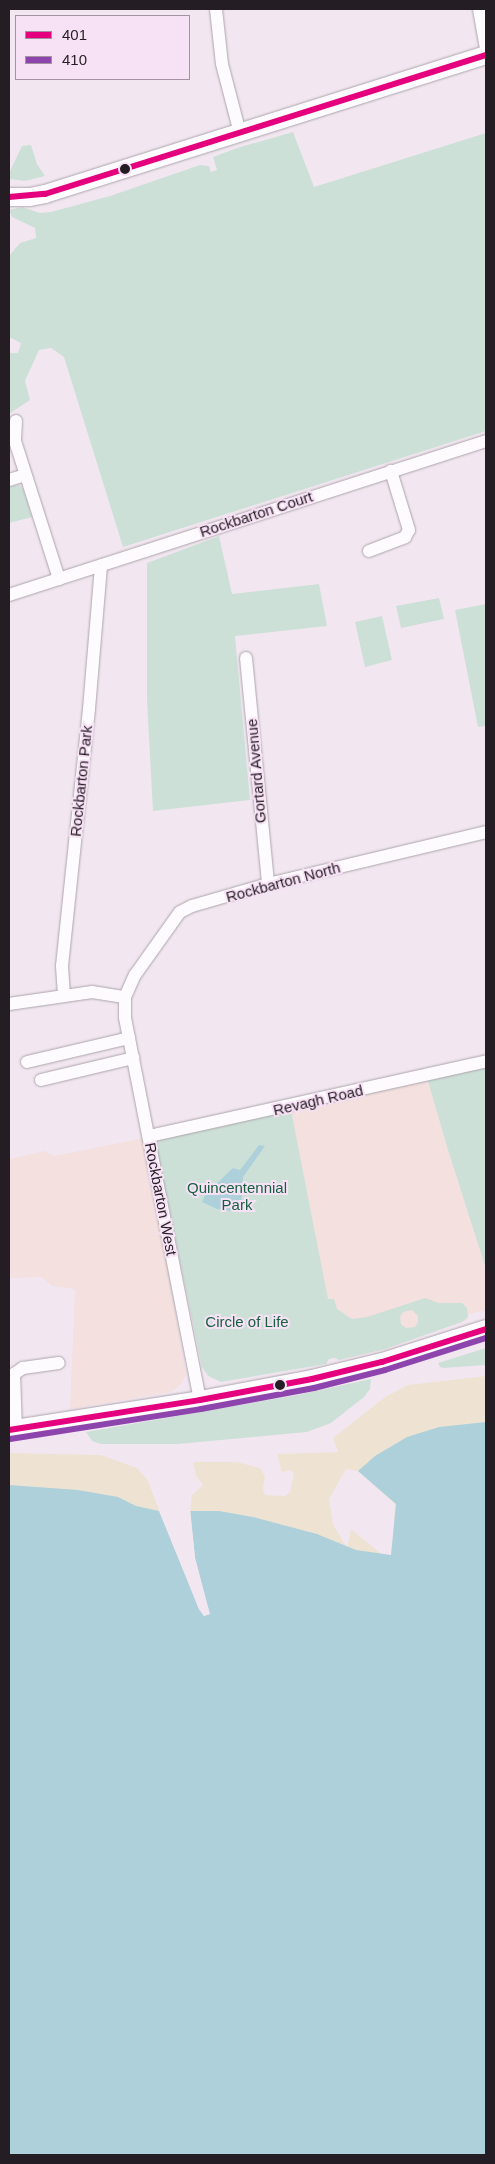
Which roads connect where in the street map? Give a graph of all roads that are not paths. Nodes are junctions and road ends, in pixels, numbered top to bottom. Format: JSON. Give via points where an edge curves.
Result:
{"nodes":[{"id":1,"x":216,"y":9,"type":"edge"},
{"id":2,"x":479,"y":9,"type":"edge"},
{"id":3,"x":486,"y":48,"type":"edge"},
{"id":4,"x":486,"y":55,"type":"edge"},
{"id":5,"x":240,"y":133,"type":"junction"},
{"id":6,"x":9,"y":197,"type":"edge"},
{"id":7,"x":16,"y":421,"type":"dead end"},
{"id":8,"x":486,"y":441,"type":"edge"},
{"id":9,"x":391,"y":471,"type":"junction"},
{"id":10,"x":25,"y":475,"type":"junction"},
{"id":11,"x":9,"y":480,"type":"edge"},
{"id":12,"x":369,"y":551,"type":"dead end"},
{"id":13,"x":101,"y":566,"type":"junction"},
{"id":14,"x":58,"y":579,"type":"junction"},
{"id":15,"x":9,"y":595,"type":"edge"},
{"id":16,"x":246,"y":658,"type":"dead end"},
{"id":17,"x":486,"y":832,"type":"edge"},
{"id":18,"x":268,"y":884,"type":"junction"},
{"id":19,"x":64,"y":995,"type":"junction"},
{"id":20,"x":124,"y":997,"type":"junction"},
{"id":21,"x":9,"y":1004,"type":"edge"},
{"id":22,"x":129,"y":1038,"type":"junction"},
{"id":23,"x":133,"y":1058,"type":"junction"},
{"id":24,"x":486,"y":1061,"type":"edge"},
{"id":25,"x":27,"y":1062,"type":"dead end"},
{"id":26,"x":40,"y":1080,"type":"dead end"},
{"id":27,"x":149,"y":1136,"type":"junction"},
{"id":28,"x":486,"y":1329,"type":"edge"},
{"id":29,"x":59,"y":1363,"type":"dead end"},
{"id":30,"x":200,"y":1400,"type":"junction"},
{"id":31,"x":12,"y":1429,"type":"edge"}],
"edges":[{"from":1,"to":5,"type":"street","via":[[222,64]]},
{"from":2,"to":3,"type":"street"},
{"from":4,"to":5,"type":"street"},
{"from":5,"to":6,"type":"street","via":[[45,194]]},
{"from":7,"to":10,"type":"street","via":[[15,441]]},
{"from":8,"to":9,"type":"street","name":"Rockbarton Court"},
{"from":9,"to":12,"type":"street","via":[[409,530],[405,537]]},
{"from":9,"to":13,"type":"street","name":"Rockbarton Court"},
{"from":10,"to":11,"type":"street"},
{"from":10,"to":14,"type":"street"},
{"from":13,"to":14,"type":"street"},
{"from":13,"to":19,"type":"street","name":"Rockbarton Park","via":[[62,966]]},
{"from":14,"to":15,"type":"street"},
{"from":16,"to":18,"type":"street","name":"Gortard Avenue"},
{"from":17,"to":18,"type":"street","name":"Rockbarton North"},
{"from":18,"to":20,"type":"street","name":"Rockbarton North","via":[[180,912],[135,975]]},
{"from":19,"to":20,"type":"street","via":[[92,992]]},
{"from":19,"to":21,"type":"street"},
{"from":20,"to":22,"type":"street","name":"Rockbarton West"},
{"from":22,"to":23,"type":"street","name":"Rockbarton West"},
{"from":22,"to":25,"type":"street"},
{"from":23,"to":26,"type":"street"},
{"from":23,"to":27,"type":"street","name":"Rockbarton West"},
{"from":24,"to":27,"type":"street","name":"Revagh Road"},
{"from":27,"to":30,"type":"street","name":"Rockbarton West"},
{"from":28,"to":30,"type":"street","via":[[382,1362]]},
{"from":29,"to":31,"type":"street","via":[[23,1368],[14,1374]]},
{"from":30,"to":31,"type":"street"}]}
